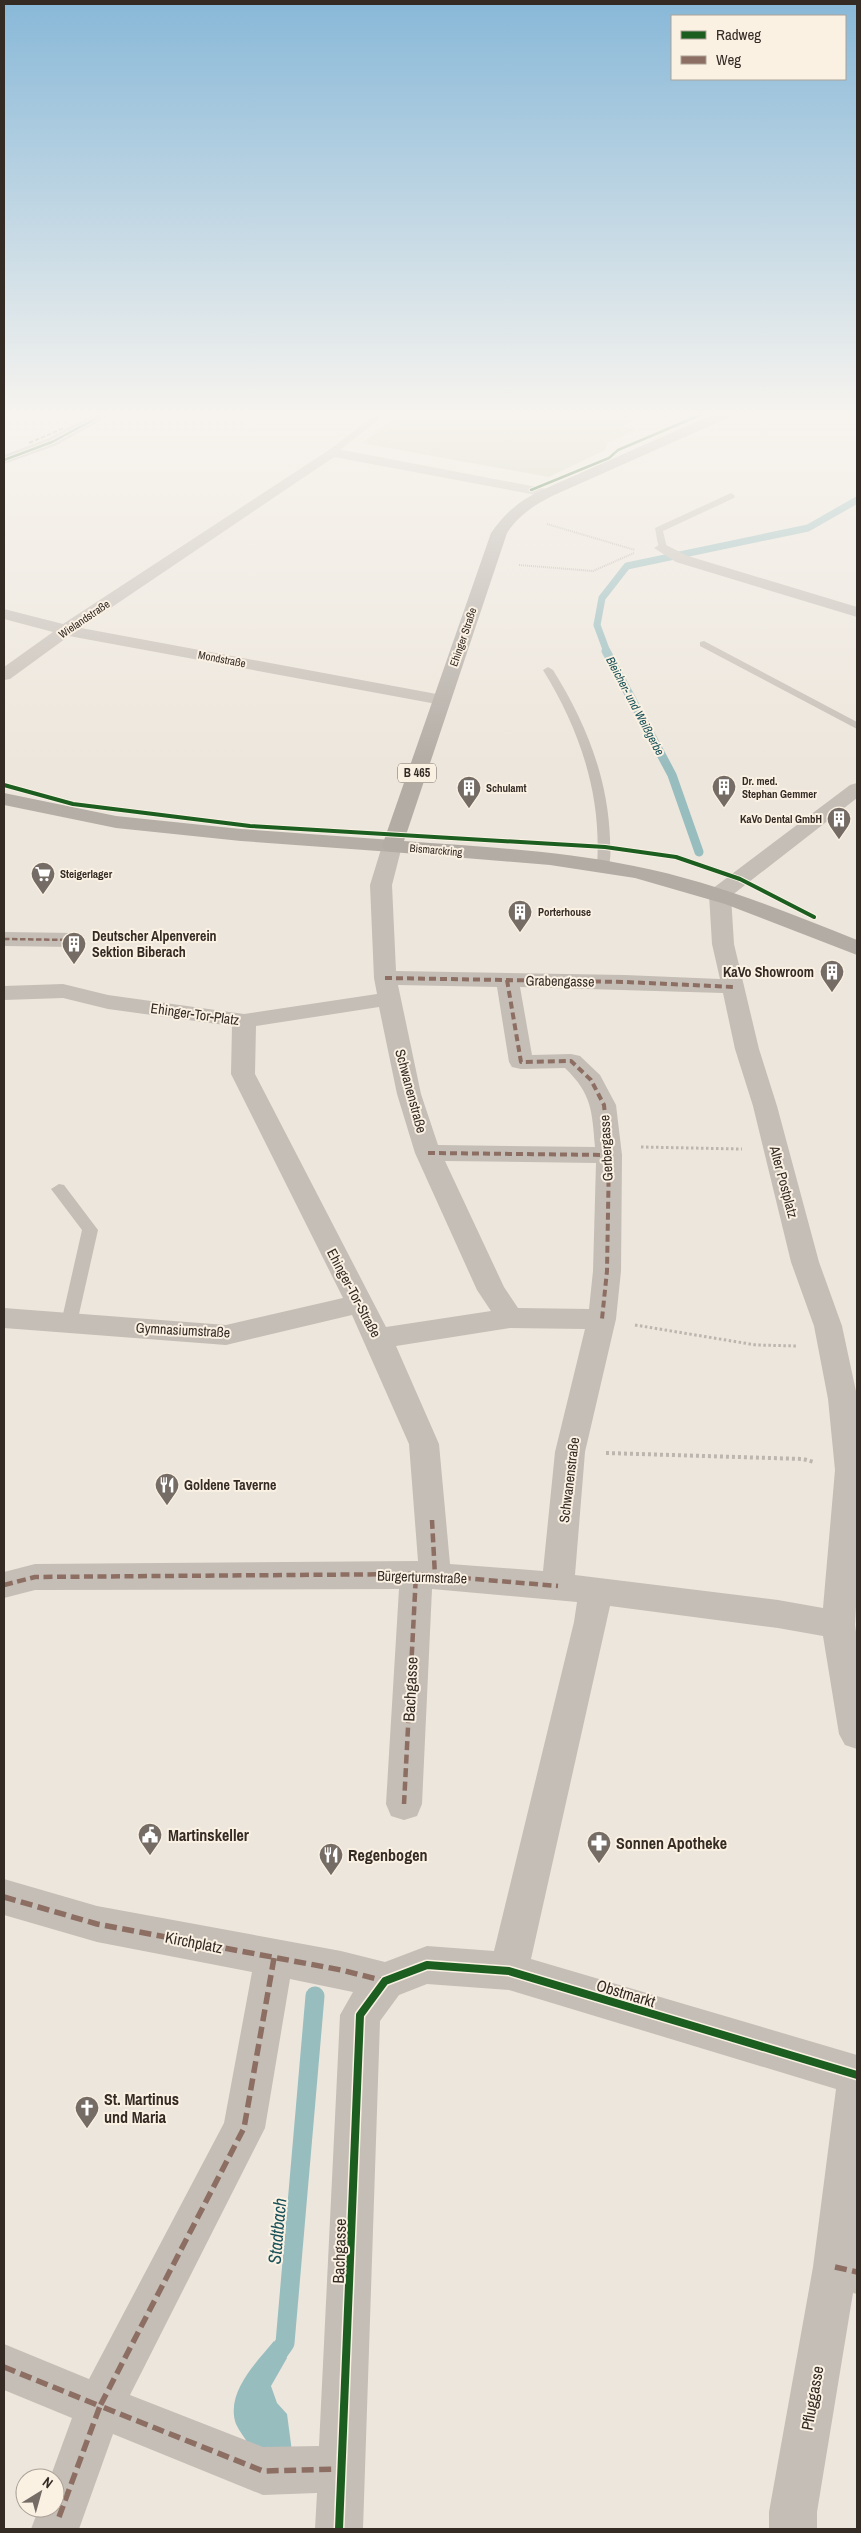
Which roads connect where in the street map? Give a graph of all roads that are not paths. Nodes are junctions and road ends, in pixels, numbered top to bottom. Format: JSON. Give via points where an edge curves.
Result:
{"nodes":[{"id":1,"x":214,"y":531,"type":"edge"},
{"id":2,"x":500,"y":531,"type":"edge"},
{"id":3,"x":658,"y":531,"type":"edge"},
{"id":4,"x":662,"y":548,"type":"joint"},
{"id":5,"x":857,"y":612,"type":"edge"},
{"id":6,"x":4,"y":614,"type":"edge"},
{"id":7,"x":66,"y":630,"type":"junction"},
{"id":8,"x":704,"y":644,"type":"dead end"},
{"id":9,"x":548,"y":670,"type":"dead end"},
{"id":10,"x":4,"y":675,"type":"edge"},
{"id":11,"x":442,"y":700,"type":"junction"},
{"id":12,"x":857,"y":726,"type":"edge"},
{"id":13,"x":857,"y":789,"type":"edge"},
{"id":14,"x":4,"y":799,"type":"edge"},
{"id":15,"x":392,"y":846,"type":"junction"},
{"id":16,"x":603,"y":866,"type":"junction"},
{"id":17,"x":720,"y":894,"type":"junction"},
{"id":18,"x":4,"y":939,"type":"edge"},
{"id":19,"x":75,"y":940,"type":"dead end"},
{"id":20,"x":857,"y":948,"type":"edge"},
{"id":21,"x":507,"y":980,"type":"junction"},
{"id":22,"x":734,"y":986,"type":"junction"},
{"id":23,"x":386,"y":988,"type":"junction"},
{"id":24,"x":4,"y":993,"type":"edge"},
{"id":25,"x":244,"y":1021,"type":"junction"},
{"id":26,"x":608,"y":1150,"type":"junction"},
{"id":27,"x":428,"y":1153,"type":"junction"},
{"id":28,"x":59,"y":1188,"type":"dead end"},
{"id":29,"x":358,"y":1304,"type":"junction"},
{"id":30,"x":4,"y":1318,"type":"edge"},
{"id":31,"x":510,"y":1318,"type":"junction"},
{"id":32,"x":602,"y":1319,"type":"junction"},
{"id":33,"x":69,"y":1323,"type":"junction"},
{"id":34,"x":378,"y":1339,"type":"junction"},
{"id":35,"x":853,"y":1470,"type":"edge"},
{"id":36,"x":425,"y":1575,"type":"junction"},
{"id":37,"x":4,"y":1585,"type":"edge"},
{"id":38,"x":558,"y":1586,"type":"junction"},
{"id":39,"x":595,"y":1593,"type":"junction"},
{"id":40,"x":838,"y":1625,"type":"junction"},
{"id":41,"x":857,"y":1734,"type":"edge"},
{"id":42,"x":404,"y":1804,"type":"dead end"},
{"id":43,"x":4,"y":1897,"type":"edge"},
{"id":44,"x":274,"y":1958,"type":"junction"},
{"id":45,"x":510,"y":1971,"type":"junction"},
{"id":46,"x":385,"y":1981,"type":"junction"},
{"id":47,"x":857,"y":2075,"type":"edge"},
{"id":48,"x":857,"y":2081,"type":"edge"},
{"id":49,"x":846,"y":2270,"type":"edge"},
{"id":50,"x":4,"y":2367,"type":"edge"},
{"id":51,"x":100,"y":2406,"type":"junction"},
{"id":52,"x":343,"y":2468,"type":"junction"},
{"id":53,"x":57,"y":2523,"type":"edge"},
{"id":54,"x":339,"y":2529,"type":"edge"},
{"id":55,"x":793,"y":2529,"type":"edge"}],
"edges":[{"from":1,"to":7,"type":"street","name":"Wielandstraße"},
{"from":2,"to":11,"type":"main road","name":"Ehinger Straße","number":"B 465"},
{"from":3,"to":4,"type":"lane"},
{"from":4,"to":5,"type":"street","via":[[682,559]]},
{"from":6,"to":7,"type":"street","name":"Mondstraße"},
{"from":7,"to":10,"type":"street","name":"Wielandstraße"},
{"from":7,"to":11,"type":"street","name":"Mondstraße"},
{"from":8,"to":12,"type":"lane"},
{"from":9,"to":16,"type":"lane","via":[[571,710],[589,754],[606,838]]},
{"from":11,"to":15,"type":"main road","name":"Ehinger Straße","number":"B 465"},
{"from":13,"to":17,"type":"street"},
{"from":14,"to":15,"type":"main road","name":"Bismarckring","via":[[116,822]]},
{"from":15,"to":16,"type":"main road","name":"Bismarckring"},
{"from":15,"to":23,"type":"street","name":"Schwanenstraße","via":[[381,885]]},
{"from":16,"to":17,"type":"main road","name":"Bismarckring"},
{"from":17,"to":20,"type":"main road","name":"Bismarckring"},
{"from":17,"to":22,"type":"street","name":"Alter Postplatz","via":[[723,944]]},
{"from":18,"to":19,"type":"street"},
{"from":21,"to":22,"type":"street","name":"Grabengasse"},
{"from":21,"to":23,"type":"street","name":"Grabengasse"},
{"from":21,"to":26,"type":"street","name":"Gerbergasse","via":[[521,1062],[571,1061],[591,1080],[604,1105]]},
{"from":22,"to":35,"type":"street","name":"Alter Postplatz","via":[[747,1049],[805,1262],[833,1347]]},
{"from":23,"to":25,"type":"street","name":"Ehinger-Tor-Platz"},
{"from":23,"to":27,"type":"street","name":"Schwanenstraße","via":[[409,1094]]},
{"from":24,"to":25,"type":"street","name":"Ehinger-Tor-Platz","via":[[63,991],[108,1002]]},
{"from":25,"to":29,"type":"street","name":"Ehinger-Tor-Straße","via":[[243,1074]]},
{"from":26,"to":27,"type":"street"},
{"from":26,"to":32,"type":"street","name":"Gerbergasse","via":[[607,1271]]},
{"from":27,"to":31,"type":"street","name":"Schwanenstraße","via":[[491,1290]]},
{"from":28,"to":33,"type":"lane","via":[[90,1230]]},
{"from":29,"to":33,"type":"street","name":"Gymnasiumstraße","via":[[226,1336]]},
{"from":29,"to":34,"type":"street","name":"Ehinger-Tor-Straße"},
{"from":30,"to":33,"type":"street","name":"Gymnasiumstraße"},
{"from":31,"to":32,"type":"street"},
{"from":31,"to":34,"type":"street"},
{"from":32,"to":38,"type":"street","name":"Schwanenstraße","via":[[570,1452]]},
{"from":34,"to":36,"type":"street","name":"Ehinger-Tor-Straße","via":[[424,1444],[432,1520]]},
{"from":35,"to":40,"type":"street"},
{"from":36,"to":37,"type":"street","name":"Bürgerturmstraße","via":[[34,1577]]},
{"from":36,"to":38,"type":"street","name":"Bürgerturmstraße"},
{"from":36,"to":42,"type":"street","name":"Bachgasse"},
{"from":38,"to":39,"type":"street","name":"Bürgerturmstraße"},
{"from":39,"to":40,"type":"street","name":"Bürgerturmstraße","via":[[778,1614]]},
{"from":39,"to":45,"type":"street"},
{"from":40,"to":41,"type":"street"},
{"from":43,"to":44,"type":"street","name":"Kirchplatz","via":[[97,1924]]},
{"from":44,"to":46,"type":"street","name":"Kirchplatz"},
{"from":44,"to":51,"type":"street","via":[[244,2128]]},
{"from":45,"to":46,"type":"street","name":"Obstmarkt","via":[[426,1965]]},
{"from":45,"to":47,"type":"street","name":"Obstmarkt"},
{"from":46,"to":52,"type":"street","name":"Bachgasse","via":[[360,2015]]},
{"from":48,"to":49,"type":"street","name":"Pfluggasse"},
{"from":49,"to":55,"type":"street","name":"Pfluggasse","via":[[793,2512]]},
{"from":50,"to":51,"type":"street"},
{"from":51,"to":52,"type":"street","via":[[263,2471]]},
{"from":51,"to":53,"type":"street"},
{"from":52,"to":54,"type":"street","name":"Bachgasse"}]}
